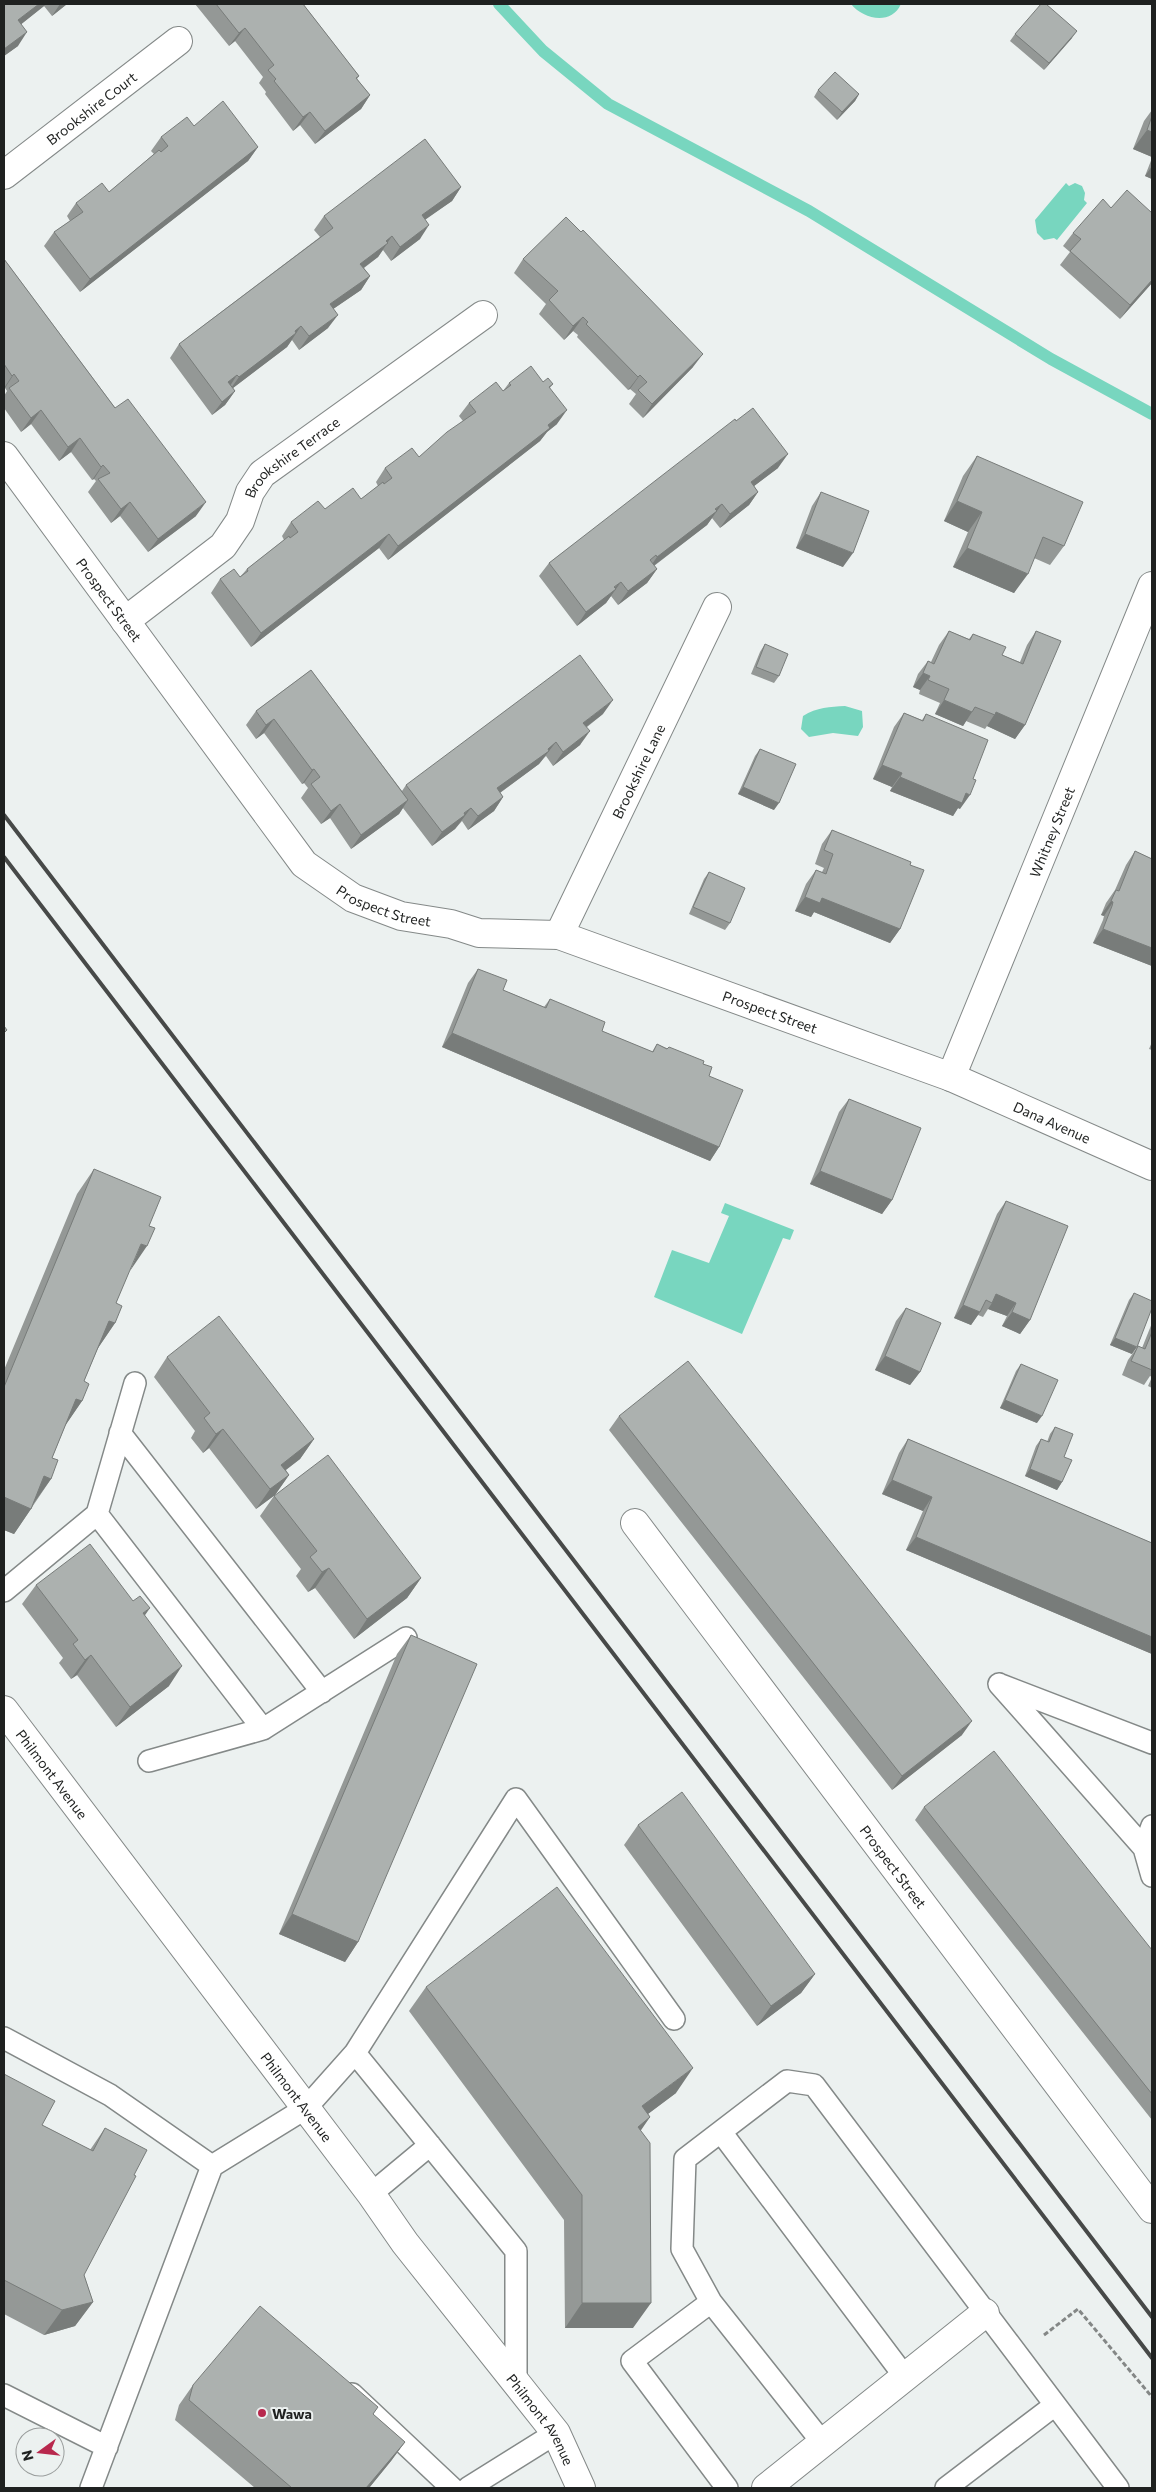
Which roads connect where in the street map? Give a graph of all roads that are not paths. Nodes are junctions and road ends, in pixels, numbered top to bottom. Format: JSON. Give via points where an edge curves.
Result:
{"nodes":[{"id":1,"x":178,"y":41,"type":"dead end"},
{"id":2,"x":4,"y":175,"type":"edge"},
{"id":3,"x":483,"y":315,"type":"dead end"},
{"id":4,"x":4,"y":456,"type":"edge"},
{"id":5,"x":1152,"y":586,"type":"edge"},
{"id":6,"x":717,"y":607,"type":"dead end"},
{"id":7,"x":125,"y":621,"type":"junction"},
{"id":8,"x":559,"y":935,"type":"junction"},
{"id":9,"x":951,"y":1078,"type":"junction"},
{"id":10,"x":1152,"y":1166,"type":"edge"},
{"id":11,"x":135,"y":1384,"type":"dead end"},
{"id":12,"x":120,"y":1433,"type":"junction"},
{"id":13,"x":98,"y":1514,"type":"junction"},
{"id":14,"x":634,"y":1523,"type":"dead end"},
{"id":15,"x":4,"y":1591,"type":"edge"},
{"id":16,"x":406,"y":1638,"type":"dead end"},
{"id":17,"x":322,"y":1692,"type":"junction"},
{"id":18,"x":4,"y":1710,"type":"edge"},
{"id":19,"x":263,"y":1729,"type":"junction"},
{"id":20,"x":1152,"y":1743,"type":"edge"},
{"id":21,"x":149,"y":1761,"type":"dead end"},
{"id":22,"x":1152,"y":1826,"type":"edge"},
{"id":23,"x":1144,"y":1848,"type":"junction"},
{"id":24,"x":1152,"y":1876,"type":"edge"},
{"id":25,"x":674,"y":2019,"type":"dead end"},
{"id":26,"x":4,"y":2038,"type":"edge"},
{"id":27,"x":355,"y":2053,"type":"junction"},
{"id":28,"x":306,"y":2108,"type":"junction"},
{"id":29,"x":721,"y":2132,"type":"junction"},
{"id":30,"x":430,"y":2145,"type":"junction"},
{"id":31,"x":212,"y":2166,"type":"junction"},
{"id":32,"x":371,"y":2194,"type":"junction"},
{"id":33,"x":1152,"y":2209,"type":"edge"},
{"id":34,"x":711,"y":2302,"type":"junction"},
{"id":35,"x":985,"y":2313,"type":"junction"},
{"id":36,"x":906,"y":2377,"type":"junction"},
{"id":37,"x":340,"y":2382,"type":"edge"},
{"id":38,"x":516,"y":2382,"type":"junction"},
{"id":39,"x":4,"y":2394,"type":"edge"},
{"id":40,"x":1055,"y":2405,"type":"junction"},
{"id":41,"x":556,"y":2433,"type":"junction"},
{"id":42,"x":822,"y":2442,"type":"junction"},
{"id":43,"x":107,"y":2447,"type":"junction"},
{"id":44,"x":91,"y":2488,"type":"edge"},
{"id":45,"x":452,"y":2488,"type":"edge"},
{"id":46,"x":468,"y":2488,"type":"edge"},
{"id":47,"x":581,"y":2488,"type":"edge"},
{"id":48,"x":727,"y":2488,"type":"edge"},
{"id":49,"x":766,"y":2488,"type":"edge"},
{"id":50,"x":946,"y":2488,"type":"edge"},
{"id":51,"x":1118,"y":2488,"type":"edge"}],
"edges":[{"from":1,"to":2,"type":"street","name":"Brookshire Court"},
{"from":3,"to":7,"type":"street","name":"Brookshire Terrace","via":[[262,474],[250,492],[240,521],[223,546]]},
{"from":4,"to":7,"type":"street","name":"Prospect Street"},
{"from":5,"to":9,"type":"street","name":"Whitney Street"},
{"from":6,"to":8,"type":"street","name":"Brookshire Lane"},
{"from":7,"to":8,"type":"street","name":"Prospect Street","via":[[304,864],[353,898],[400,916],[451,924],[479,933]]},
{"from":8,"to":9,"type":"street","name":"Prospect Street"},
{"from":9,"to":10,"type":"street","name":"Dana Avenue"},
{"from":11,"to":12,"type":"lane"},
{"from":12,"to":13,"type":"lane"},
{"from":12,"to":17,"type":"lane"},
{"from":13,"to":15,"type":"lane"},
{"from":13,"to":19,"type":"lane"},
{"from":14,"to":33,"type":"street","name":"Prospect Street"},
{"from":16,"to":17,"type":"lane"},
{"from":17,"to":19,"type":"lane"},
{"from":18,"to":28,"type":"street","name":"Philmont Avenue"},
{"from":19,"to":21,"type":"lane"},
{"from":20,"to":23,"type":"lane","via":[[999,1684]]},
{"from":22,"to":23,"type":"lane"},
{"from":23,"to":24,"type":"lane"},
{"from":25,"to":27,"type":"lane","via":[[516,1799]]},
{"from":26,"to":31,"type":"lane","via":[[110,2095]]},
{"from":27,"to":28,"type":"lane"},
{"from":27,"to":30,"type":"lane"},
{"from":28,"to":31,"type":"lane"},
{"from":28,"to":32,"type":"street","name":"Philmont Avenue"},
{"from":29,"to":34,"type":"lane","via":[[685,2159],[682,2249]]},
{"from":29,"to":35,"type":"lane","via":[[787,2082],[814,2085]]},
{"from":29,"to":36,"type":"lane"},
{"from":30,"to":32,"type":"lane"},
{"from":30,"to":38,"type":"lane","via":[[516,2251]]},
{"from":31,"to":43,"type":"lane"},
{"from":32,"to":38,"type":"street","name":"Philmont Avenue"},
{"from":34,"to":42,"type":"lane"},
{"from":34,"to":48,"type":"lane","via":[[632,2361]]},
{"from":35,"to":36,"type":"street"},
{"from":35,"to":40,"type":"lane"},
{"from":36,"to":42,"type":"street"},
{"from":37,"to":45,"type":"lane"},
{"from":38,"to":41,"type":"street","name":"Philmont Avenue"},
{"from":39,"to":43,"type":"lane"},
{"from":40,"to":50,"type":"lane"},
{"from":40,"to":51,"type":"lane"},
{"from":41,"to":46,"type":"lane"},
{"from":41,"to":47,"type":"street","name":"Philmont Avenue"},
{"from":42,"to":49,"type":"street"},
{"from":43,"to":44,"type":"lane"}]}
